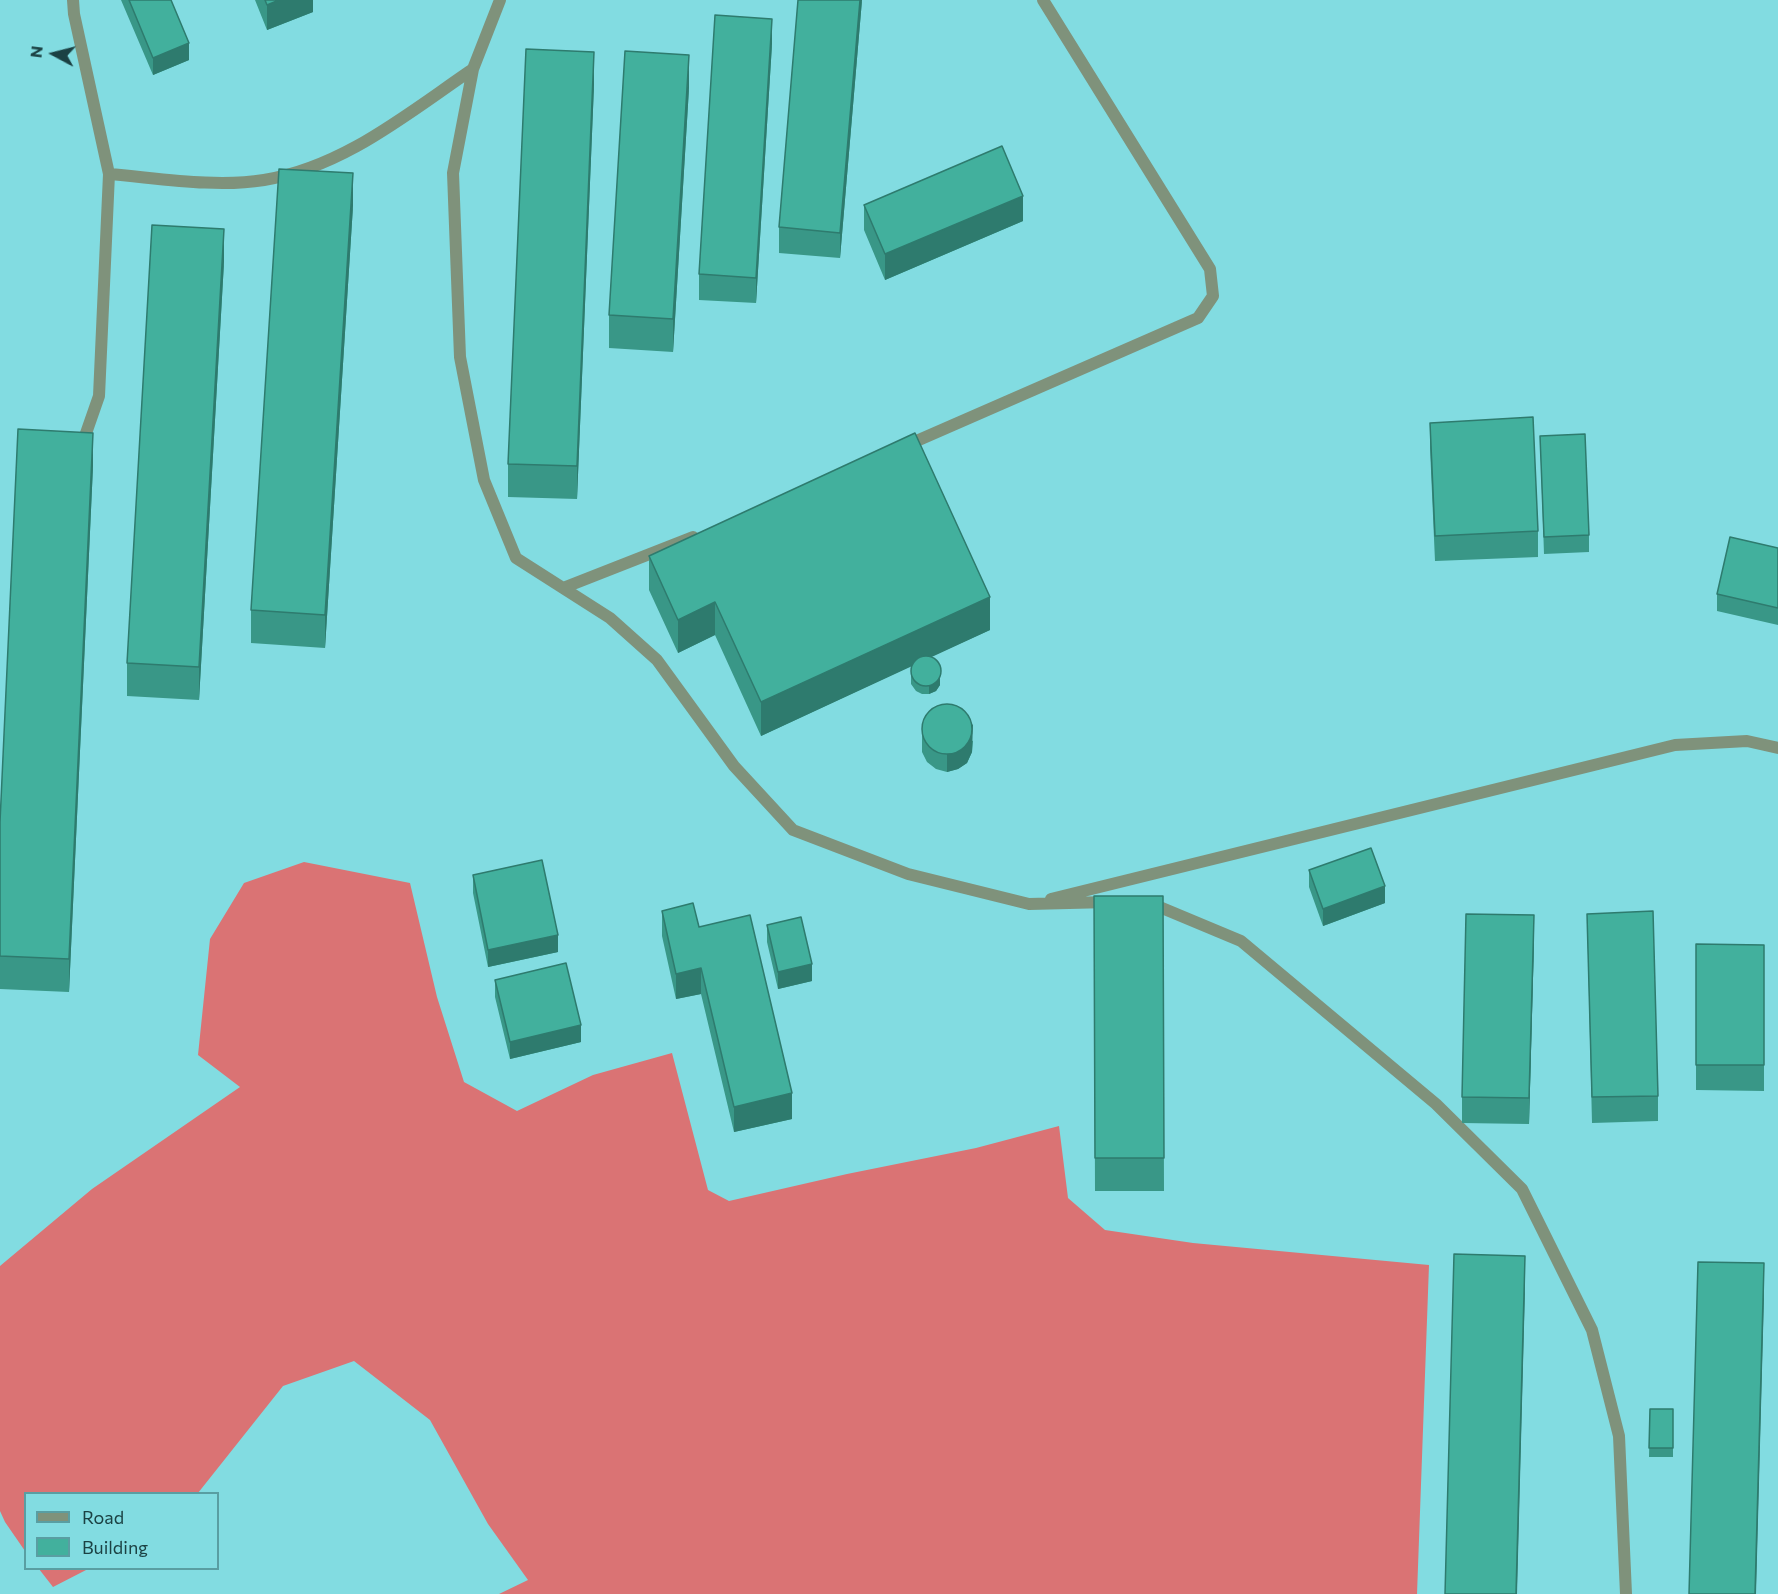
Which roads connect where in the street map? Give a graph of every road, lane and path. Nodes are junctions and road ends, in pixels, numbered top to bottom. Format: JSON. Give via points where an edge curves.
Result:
{"nodes":[{"id":1,"x":74,"y":0,"type":"edge"},
{"id":2,"x":500,"y":0,"type":"edge"},
{"id":3,"x":1043,"y":0,"type":"edge"},
{"id":4,"x":473,"y":69,"type":"junction"},
{"id":5,"x":109,"y":174,"type":"junction"},
{"id":6,"x":84,"y":439,"type":"edge"},
{"id":7,"x":895,"y":450,"type":"edge"},
{"id":8,"x":701,"y":534,"type":"edge"},
{"id":9,"x":563,"y":588,"type":"junction"},
{"id":10,"x":1778,"y":748,"type":"edge"},
{"id":11,"x":1029,"y":904,"type":"junction"},
{"id":12,"x":1626,"y":1594,"type":"edge"}],
"edges":[{"from":1,"to":5,"type":"street"},
{"from":2,"to":4,"type":"street"},
{"from":3,"to":7,"type":"street","via":[[1210,269],[1213,296],[1198,318]]},
{"from":4,"to":5,"type":"street","via":[[365,142],[312,168],[264,180],[227,183]]},
{"from":4,"to":9,"type":"street","via":[[453,173],[460,357],[484,480],[516,558]]},
{"from":5,"to":6,"type":"street","via":[[99,396]]},
{"from":8,"to":9,"type":"street"},
{"from":9,"to":11,"type":"street","via":[[610,618],[657,660],[734,766],[793,830],[908,874]]},
{"from":10,"to":11,"type":"street","via":[[1747,741],[1675,745]]},
{"from":11,"to":12,"type":"street","via":[[1146,902],[1241,941],[1436,1104],[1522,1189],[1592,1330],[1598,1351],[1619,1436]]}]}
